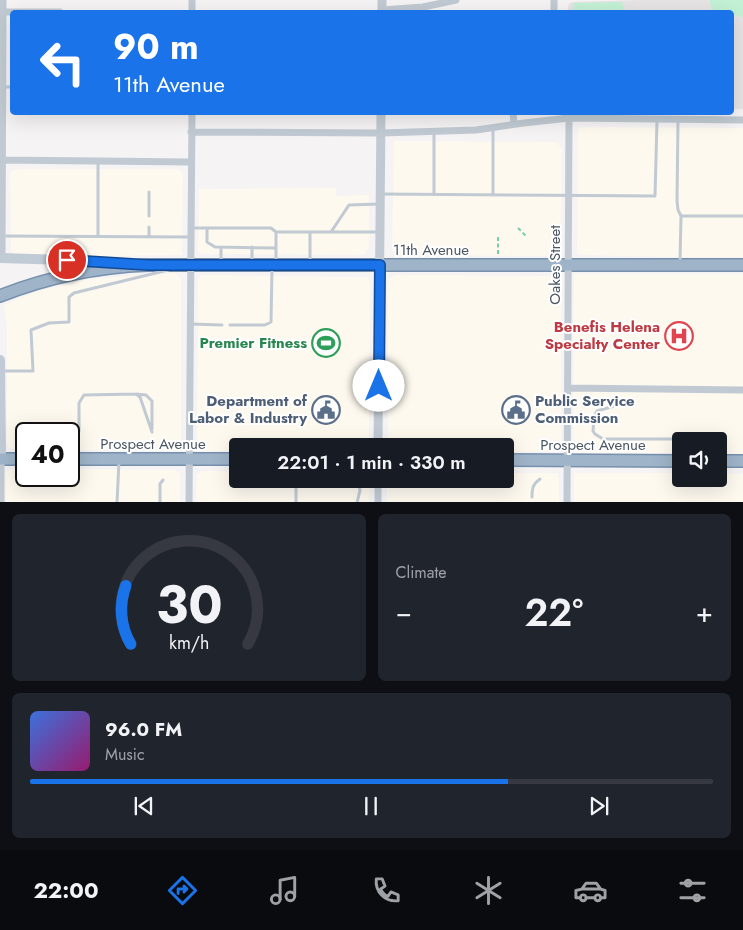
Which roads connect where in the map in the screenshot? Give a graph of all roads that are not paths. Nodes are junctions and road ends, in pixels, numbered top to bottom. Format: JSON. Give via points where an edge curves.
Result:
{"nodes":[{"id":1,"x":3,"y":0,"type":"edge"},
{"id":2,"x":456,"y":0,"type":"edge"},
{"id":3,"x":392,"y":10,"type":"edge"},
{"id":4,"x":1,"y":12,"type":"edge"},
{"id":5,"x":1,"y":87,"type":"edge"},
{"id":6,"x":192,"y":115,"type":"edge"},
{"id":7,"x":381,"y":115,"type":"edge"},
{"id":8,"x":513,"y":115,"type":"edge"},
{"id":9,"x":569,"y":118,"type":"junction"},
{"id":10,"x":657,"y":119,"type":"junction"},
{"id":11,"x":678,"y":119,"type":"junction"},
{"id":12,"x":743,"y":120,"type":"edge"},
{"id":13,"x":514,"y":124,"type":"junction"},
{"id":14,"x":493,"y":128,"type":"junction"},
{"id":15,"x":191,"y":132,"type":"junction"},
{"id":16,"x":434,"y":132,"type":"junction"},
{"id":17,"x":381,"y":133,"type":"junction"},
{"id":18,"x":1,"y":160,"type":"edge"},
{"id":19,"x":98,"y":161,"type":"junction"},
{"id":20,"x":191,"y":162,"type":"junction"},
{"id":21,"x":149,"y":192,"type":"dead end"},
{"id":22,"x":380,"y":194,"type":"junction"},
{"id":23,"x":434,"y":194,"type":"junction"},
{"id":24,"x":493,"y":195,"type":"junction"},
{"id":25,"x":569,"y":195,"type":"junction"},
{"id":26,"x":380,"y":204,"type":"junction"},
{"id":27,"x":149,"y":216,"type":"dead end"},
{"id":28,"x":681,"y":216,"type":"junction"},
{"id":29,"x":743,"y":216,"type":"edge"},
{"id":30,"x":149,"y":227,"type":"dead end"},
{"id":31,"x":191,"y":228,"type":"junction"},
{"id":32,"x":207,"y":228,"type":"junction"},
{"id":33,"x":276,"y":232,"type":"junction"},
{"id":34,"x":310,"y":232,"type":"junction"},
{"id":35,"x":331,"y":232,"type":"junction"},
{"id":36,"x":380,"y":232,"type":"junction"},
{"id":37,"x":2,"y":236,"type":"junction"},
{"id":38,"x":98,"y":236,"type":"junction"},
{"id":39,"x":149,"y":236,"type":"junction"},
{"id":40,"x":191,"y":237,"type":"junction"},
{"id":41,"x":221,"y":247,"type":"junction"},
{"id":42,"x":252,"y":248,"type":"junction"},
{"id":43,"x":276,"y":248,"type":"junction"},
{"id":44,"x":1,"y":258,"type":"edge"},
{"id":45,"x":191,"y":264,"type":"junction"},
{"id":46,"x":221,"y":264,"type":"junction"},
{"id":47,"x":148,"y":265,"type":"junction"},
{"id":48,"x":252,"y":265,"type":"junction"},
{"id":49,"x":274,"y":265,"type":"junction"},
{"id":50,"x":310,"y":265,"type":"junction"},
{"id":51,"x":380,"y":265,"type":"junction"},
{"id":52,"x":568,"y":265,"type":"junction"},
{"id":53,"x":680,"y":265,"type":"junction"},
{"id":54,"x":743,"y":266,"type":"edge"},
{"id":55,"x":0,"y":296,"type":"edge"},
{"id":56,"x":190,"y":324,"type":"junction"},
{"id":57,"x":222,"y":325,"type":"dead end"},
{"id":58,"x":230,"y":325,"type":"dead end"},
{"id":59,"x":0,"y":360,"type":"edge"},
{"id":60,"x":0,"y":371,"type":"edge"},
{"id":61,"x":568,"y":388,"type":"junction"},
{"id":62,"x":743,"y":390,"type":"edge"},
{"id":63,"x":136,"y":394,"type":"junction"},
{"id":64,"x":618,"y":405,"type":"dead end"},
{"id":65,"x":79,"y":422,"type":"edge"},
{"id":66,"x":378,"y":438,"type":"edge"},
{"id":67,"x":672,"y":439,"type":"edge"},
{"id":68,"x":1,"y":459,"type":"edge"},
{"id":69,"x":15,"y":459,"type":"edge"},
{"id":70,"x":80,"y":459,"type":"edge"},
{"id":71,"x":119,"y":459,"type":"junction"},
{"id":72,"x":189,"y":459,"type":"junction"},
{"id":73,"x":229,"y":459,"type":"edge"},
{"id":74,"x":514,"y":460,"type":"edge"},
{"id":75,"x":567,"y":460,"type":"junction"},
{"id":76,"x":672,"y":461,"type":"edge"},
{"id":77,"x":727,"y":461,"type":"edge"},
{"id":78,"x":743,"y":461,"type":"edge"},
{"id":79,"x":540,"y":479,"type":"dead end"},
{"id":80,"x":163,"y":480,"type":"dead end"},
{"id":81,"x":296,"y":488,"type":"edge"},
{"id":82,"x":360,"y":488,"type":"edge"},
{"id":83,"x":378,"y":488,"type":"edge"},
{"id":84,"x":532,"y":497,"type":"dead end"},
{"id":85,"x":1,"y":502,"type":"edge"},
{"id":86,"x":117,"y":502,"type":"edge"},
{"id":87,"x":160,"y":502,"type":"edge"},
{"id":88,"x":189,"y":502,"type":"edge"},
{"id":89,"x":296,"y":502,"type":"edge"},
{"id":90,"x":357,"y":502,"type":"edge"},
{"id":91,"x":378,"y":502,"type":"edge"},
{"id":92,"x":567,"y":502,"type":"edge"}],
"edges":[{"from":1,"to":4,"type":"street"},
{"from":2,"to":3,"type":"street"},
{"from":4,"to":5,"type":"street"},
{"from":5,"to":18,"type":"street"},
{"from":6,"to":15,"type":"street"},
{"from":7,"to":17,"type":"street"},
{"from":8,"to":13,"type":"street"},
{"from":9,"to":10,"type":"street"},
{"from":9,"to":13,"type":"street"},
{"from":9,"to":25,"type":"street","name":"Oakes Street"},
{"from":10,"to":11,"type":"street"},
{"from":10,"to":25,"type":"lane","via":[[655,196]]},
{"from":11,"to":12,"type":"street"},
{"from":11,"to":28,"type":"lane","via":[[677,201]]},
{"from":13,"to":14,"type":"street"},
{"from":14,"to":16,"type":"street"},
{"from":14,"to":24,"type":"lane"},
{"from":15,"to":17,"type":"street"},
{"from":15,"to":20,"type":"street"},
{"from":16,"to":17,"type":"street"},
{"from":16,"to":23,"type":"lane"},
{"from":17,"to":22,"type":"street"},
{"from":18,"to":19,"type":"street"},
{"from":18,"to":37,"type":"street"},
{"from":19,"to":20,"type":"street"},
{"from":19,"to":38,"type":"lane"},
{"from":20,"to":31,"type":"street"},
{"from":21,"to":27,"type":"lane"},
{"from":22,"to":23,"type":"lane"},
{"from":22,"to":26,"type":"street"},
{"from":23,"to":24,"type":"lane"},
{"from":24,"to":25,"type":"lane"},
{"from":25,"to":52,"type":"street","name":"Oakes Street"},
{"from":26,"to":35,"type":"lane","via":[[349,205]]},
{"from":26,"to":36,"type":"street"},
{"from":28,"to":29,"type":"lane"},
{"from":28,"to":53,"type":"lane"},
{"from":30,"to":39,"type":"lane"},
{"from":31,"to":32,"type":"lane"},
{"from":31,"to":40,"type":"street"},
{"from":32,"to":33,"type":"lane","via":[[271,228]]},
{"from":32,"to":41,"type":"lane","via":[[207,242]]},
{"from":33,"to":34,"type":"lane"},
{"from":33,"to":43,"type":"lane"},
{"from":34,"to":35,"type":"lane"},
{"from":34,"to":50,"type":"lane"},
{"from":35,"to":36,"type":"lane"},
{"from":36,"to":51,"type":"street"},
{"from":37,"to":38,"type":"lane"},
{"from":37,"to":44,"type":"street"},
{"from":38,"to":39,"type":"lane"},
{"from":39,"to":40,"type":"lane"},
{"from":40,"to":45,"type":"street"},
{"from":41,"to":42,"type":"lane"},
{"from":41,"to":46,"type":"lane"},
{"from":42,"to":43,"type":"lane"},
{"from":42,"to":48,"type":"lane"},
{"from":43,"to":49,"type":"lane"},
{"from":44,"to":47,"type":"main road","name":"11th Avenue"},
{"from":45,"to":46,"type":"highway","name":"11th Avenue"},
{"from":45,"to":47,"type":"highway","name":"11th Avenue"},
{"from":45,"to":56,"type":"street"},
{"from":45,"to":60,"type":"lane","via":[[74,293],[69,297],[69,322],[31,330],[33,371]]},
{"from":46,"to":48,"type":"highway","name":"11th Avenue"},
{"from":47,"to":55,"type":"highway","via":[[72,274]]},
{"from":48,"to":49,"type":"highway","name":"11th Avenue"},
{"from":49,"to":50,"type":"highway","name":"11th Avenue"},
{"from":49,"to":58,"type":"lane","via":[[271,322],[265,325]]},
{"from":50,"to":51,"type":"highway","name":"11th Avenue"},
{"from":51,"to":52,"type":"highway","name":"11th Avenue"},
{"from":51,"to":66,"type":"street"},
{"from":52,"to":53,"type":"highway","name":"11th Avenue"},
{"from":52,"to":61,"type":"street","name":"Oakes Street"},
{"from":53,"to":54,"type":"highway","name":"11th Avenue"},
{"from":56,"to":57,"type":"lane"},
{"from":56,"to":72,"type":"street"},
{"from":59,"to":60,"type":"main road"},
{"from":60,"to":68,"type":"main road"},
{"from":61,"to":62,"type":"street"},
{"from":61,"to":75,"type":"street","name":"Oakes Street"},
{"from":63,"to":63,"type":"lane","via":[[146,395],[152,401],[152,432],[140,397]]},
{"from":63,"to":65,"type":"lane","via":[[84,395],[79,403]]},
{"from":64,"to":67,"type":"lane","via":[[597,411],[593,431],[598,437]]},
{"from":68,"to":69,"type":"highway"},
{"from":68,"to":85,"type":"street"},
{"from":70,"to":71,"type":"highway","name":"Prospect Avenue"},
{"from":71,"to":72,"type":"highway","name":"Prospect Avenue"},
{"from":71,"to":86,"type":"lane"},
{"from":72,"to":73,"type":"highway","name":"Prospect Avenue"},
{"from":72,"to":88,"type":"street"},
{"from":74,"to":75,"type":"highway","name":"Prospect Avenue"},
{"from":75,"to":76,"type":"highway","name":"Prospect Avenue"},
{"from":75,"to":92,"type":"street","name":"Oakes Street"},
{"from":77,"to":78,"type":"highway"},
{"from":79,"to":84,"type":"lane","via":[[534,483]]},
{"from":80,"to":87,"type":"lane"},
{"from":81,"to":89,"type":"lane"},
{"from":82,"to":90,"type":"lane"},
{"from":83,"to":91,"type":"street"}]}
